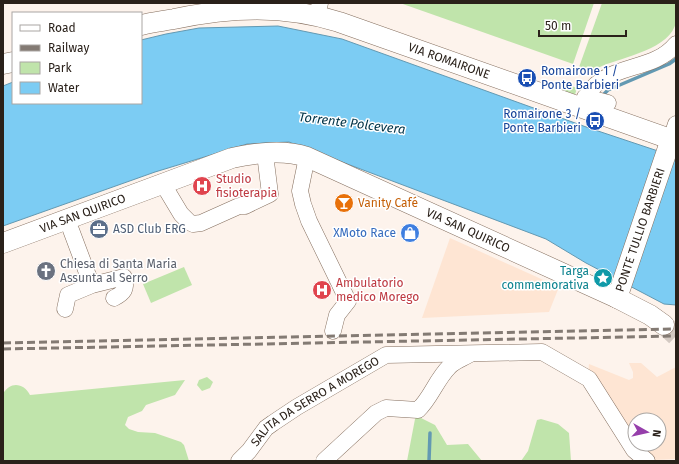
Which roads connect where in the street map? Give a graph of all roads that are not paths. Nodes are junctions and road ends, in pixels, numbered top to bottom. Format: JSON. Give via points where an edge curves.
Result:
{"nodes":[{"id":1,"x":319,"y":9,"type":"edge"},
{"id":2,"x":142,"y":26,"type":"edge"},
{"id":3,"x":676,"y":44,"type":"edge"},
{"id":4,"x":583,"y":102,"type":"junction"},
{"id":5,"x":608,"y":103,"type":"dead end"},
{"id":6,"x":672,"y":139,"type":"edge"},
{"id":7,"x":267,"y":152,"type":"junction"},
{"id":8,"x":307,"y":157,"type":"junction"},
{"id":9,"x":163,"y":184,"type":"junction"},
{"id":10,"x":71,"y":230,"type":"dead end"},
{"id":11,"x":3,"y":242,"type":"edge"},
{"id":12,"x":91,"y":282,"type":"junction"},
{"id":13,"x":620,"y":290,"type":"junction"},
{"id":14,"x":114,"y":298,"type":"dead end"},
{"id":15,"x":65,"y":309,"type":"dead end"},
{"id":16,"x":664,"y":325,"type":"tunnel mouth"},
{"id":17,"x":333,"y":331,"type":"dead end"},
{"id":18,"x":472,"y":353,"type":"junction"},
{"id":19,"x":239,"y":461,"type":"edge"},
{"id":20,"x":324,"y":461,"type":"edge"},
{"id":21,"x":647,"y":461,"type":"edge"}],
"edges":[{"from":1,"to":2,"type":"main road","name":"VIA ROMAIRONE","via":[[233,9]]},
{"from":1,"to":4,"type":"main road","name":"VIA ROMAIRONE","via":[[339,22]]},
{"from":3,"to":4,"type":"street","via":[[670,52],[601,80],[591,88]]},
{"from":4,"to":5,"type":"street"},
{"from":4,"to":6,"type":"main road","name":"VIA ROMAIRONE"},
{"from":6,"to":13,"type":"main road","name":"PONTE TULLIO BARBIERI"},
{"from":7,"to":8,"type":"main road","name":"VIA SAN QUIRICO","via":[[292,153]]},
{"from":7,"to":9,"type":"main road","name":"VIA SAN QUIRICO","via":[[232,158]]},
{"from":7,"to":9,"type":"street","via":[[270,194],[201,223],[193,224],[185,219]]},
{"from":8,"to":13,"type":"main road","name":"VIA SAN QUIRICO"},
{"from":8,"to":17,"type":"street","via":[[300,191],[303,204],[348,301],[337,315]]},
{"from":9,"to":11,"type":"main road","name":"VIA SAN QUIRICO"},
{"from":10,"to":12,"type":"street"},
{"from":12,"to":14,"type":"street","via":[[124,278],[124,291]]},
{"from":12,"to":15,"type":"street","via":[[68,294]]},
{"from":13,"to":16,"type":"main road","name":"VIA SAN QUIRICO"},
{"from":18,"to":19,"type":"street","name":"SALITA DA SERRO A MOREGO","via":[[386,355],[272,423]]},
{"from":18,"to":20,"type":"street","name":"SALITA DA SERRO A MOREGO","via":[[450,365],[426,403],[418,410],[381,410]]},
{"from":18,"to":21,"type":"street","name":"SALITA DA SERRO A MOREGO","via":[[542,352],[589,379],[634,450]]}]}
